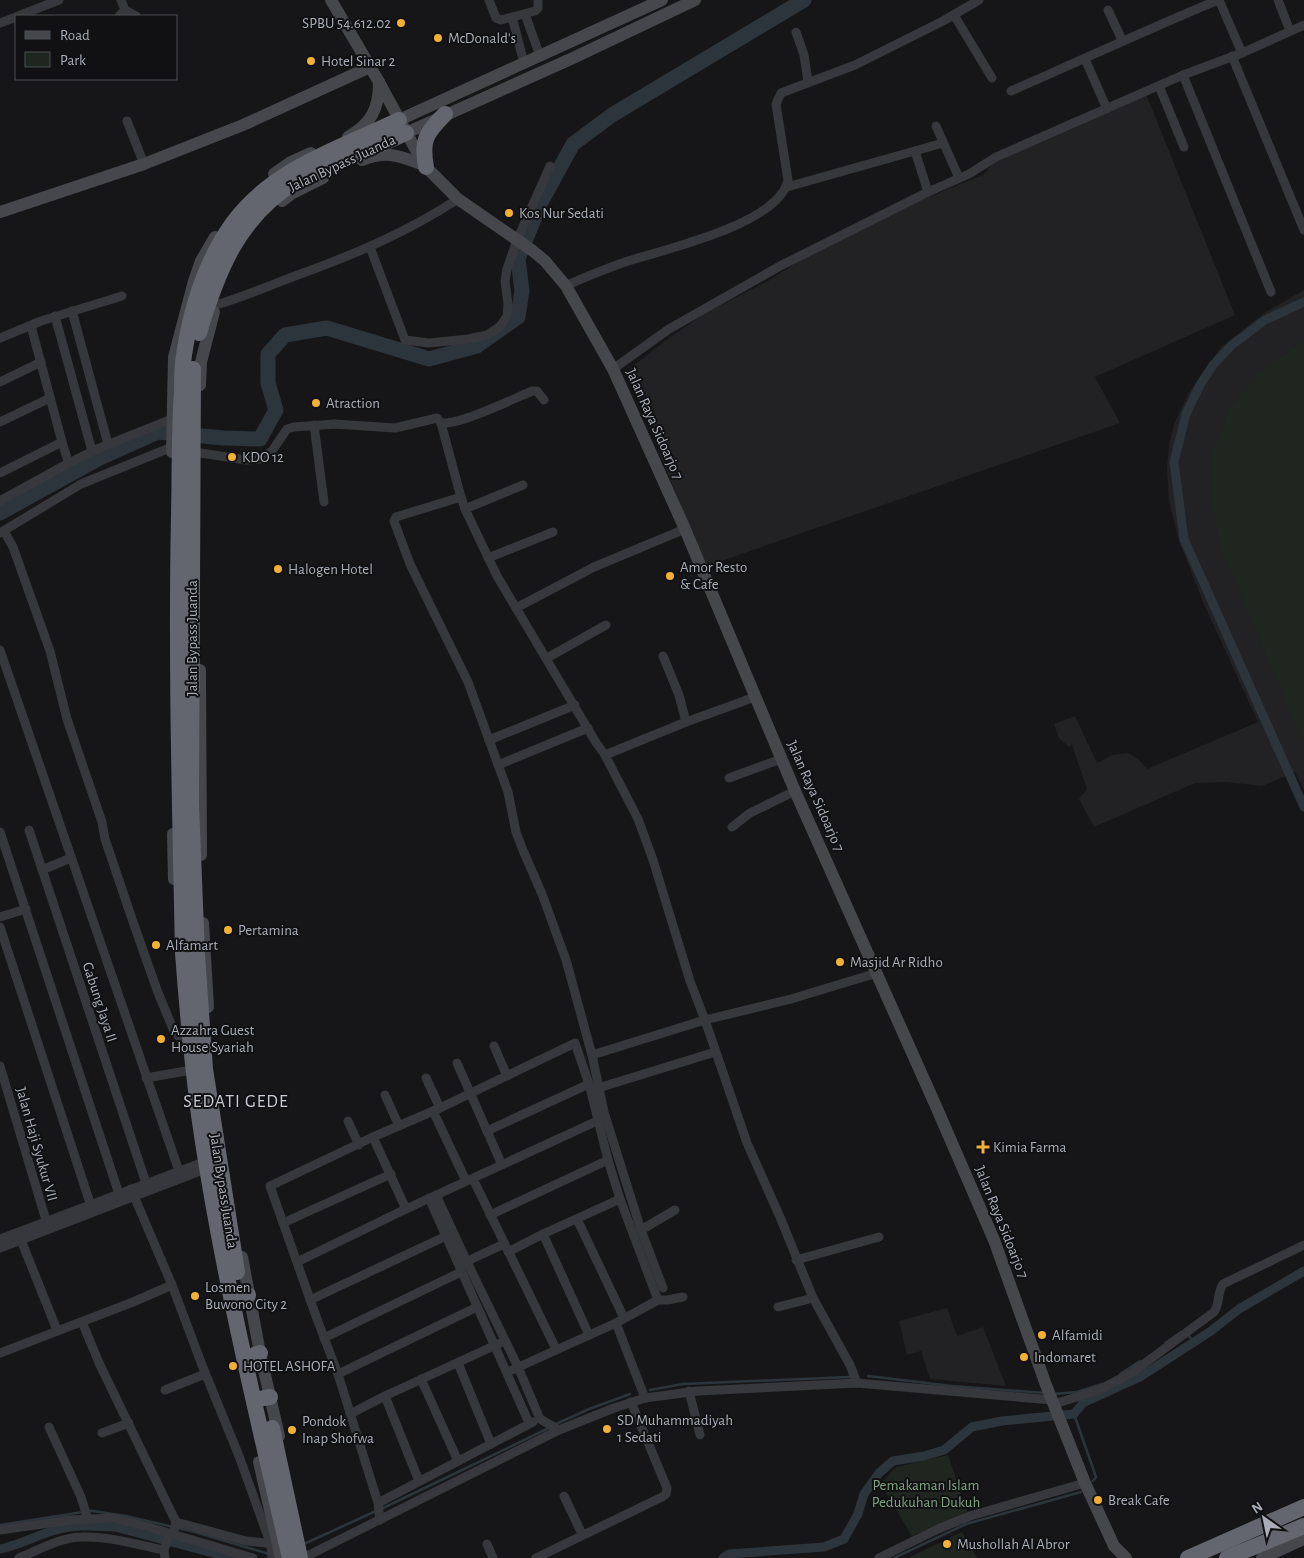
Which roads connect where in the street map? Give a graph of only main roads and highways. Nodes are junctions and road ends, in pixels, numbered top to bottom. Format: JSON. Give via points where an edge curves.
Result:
{"nodes":[{"id":1,"x":331,"y":0,"type":"edge"},
{"id":2,"x":662,"y":0,"type":"edge"},
{"id":3,"x":695,"y":0,"type":"edge"},
{"id":4,"x":370,"y":67,"type":"junction"},
{"id":5,"x":379,"y":82,"type":"junction"},
{"id":6,"x":445,"y":114,"type":"junction"},
{"id":7,"x":402,"y":126,"type":"junction"},
{"id":8,"x":303,"y":160,"type":"junction"},
{"id":9,"x":425,"y":166,"type":"junction"},
{"id":10,"x":0,"y":212,"type":"edge"},
{"id":11,"x":214,"y":301,"type":"junction"},
{"id":12,"x":187,"y":426,"type":"junction"},
{"id":13,"x":186,"y":448,"type":"junction"},
{"id":14,"x":186,"y":802,"type":"junction"},
{"id":15,"x":206,"y":1163,"type":"junction"},
{"id":16,"x":225,"y":1182,"type":"junction"},
{"id":17,"x":257,"y":1394,"type":"junction"},
{"id":18,"x":261,"y":1427,"type":"junction"},
{"id":19,"x":1304,"y":1507,"type":"edge"},
{"id":20,"x":1304,"y":1526,"type":"edge"},
{"id":21,"x":1304,"y":1540,"type":"edge"},
{"id":22,"x":277,"y":1552,"type":"edge"},
{"id":23,"x":1113,"y":1552,"type":"edge"},
{"id":24,"x":304,"y":1553,"type":"edge"},
{"id":25,"x":1126,"y":1558,"type":"edge"},
{"id":26,"x":1188,"y":1558,"type":"edge"},
{"id":27,"x":1227,"y":1558,"type":"edge"},
{"id":28,"x":1262,"y":1558,"type":"edge"}],
"edges":[{"from":1,"to":4,"type":"main road","name":"Jalan Raya Sidoarjo 7"},
{"from":2,"to":7,"type":"main road","name":"Jalan Bypass Juanda","via":[[524,62]]},
{"from":3,"to":6,"type":"main road","name":"Jalan Bypass Juanda"},
{"from":4,"to":5,"type":"main road","name":"Jalan Raya Sidoarjo 7"},
{"from":4,"to":10,"type":"main road","via":[[244,125],[144,164]]},
{"from":5,"to":7,"type":"main road","name":"Jalan Raya Sidoarjo 7"},
{"from":5,"to":8,"type":"main road","via":[[375,110],[362,128]]},
{"from":6,"to":7,"type":"main road","name":"Jalan Bypass Juanda"},
{"from":6,"to":9,"type":"highway","via":[[432,127],[424,142]]},
{"from":7,"to":8,"type":"highway","name":"Jalan Bypass Juanda"},
{"from":7,"to":9,"type":"main road","name":"Jalan Raya Sidoarjo 7"},
{"from":7,"to":11,"type":"highway","name":"Jalan Bypass Juanda","via":[[297,181],[268,202],[235,242],[222,265]]},
{"from":8,"to":12,"type":"highway","name":"Jalan Bypass Juanda","via":[[247,207],[208,257],[184,356]]},
{"from":9,"to":11,"type":"main road","via":[[391,154],[373,156],[291,194],[266,214],[249,234],[231,263]]},
{"from":9,"to":23,"type":"main road","name":"Jalan Raya Sidoarjo 7","via":[[458,199],[545,260],[566,286],[613,369],[994,1240],[1046,1385]]},
{"from":11,"to":12,"type":"highway","name":"Jalan Bypass Juanda","via":[[198,333]]},
{"from":12,"to":13,"type":"highway","name":"Jalan Bypass Juanda"},
{"from":12,"to":13,"type":"main road"},
{"from":13,"to":14,"type":"highway","name":"Jalan Bypass Juanda"},
{"from":14,"to":15,"type":"highway","name":"Jalan Bypass Juanda","via":[[205,1069]]},
{"from":14,"to":15,"type":"main road","via":[[173,856],[176,953],[186,1071]]},
{"from":14,"to":16,"type":"main road","via":[[201,905],[215,1096]]},
{"from":15,"to":16,"type":"highway","name":"Jalan Bypass Juanda"},
{"from":15,"to":17,"type":"highway","name":"Jalan Bypass Juanda","via":[[220,1259]]},
{"from":16,"to":17,"type":"highway","name":"Jalan Bypass Juanda","via":[[257,1354]]},
{"from":17,"to":18,"type":"highway","name":"Jalan Bypass Juanda"},
{"from":17,"to":24,"type":"main road"},
{"from":18,"to":22,"type":"highway","name":"Jalan Bypass Juanda"},
{"from":18,"to":24,"type":"highway","name":"Jalan Bypass Juanda","bridge":true},
{"from":19,"to":26,"type":"highway"},
{"from":20,"to":27,"type":"highway"},
{"from":21,"to":28,"type":"main road"},
{"from":23,"to":25,"type":"main road","name":"Jalan Raya Sidoarjo 7"}]}
